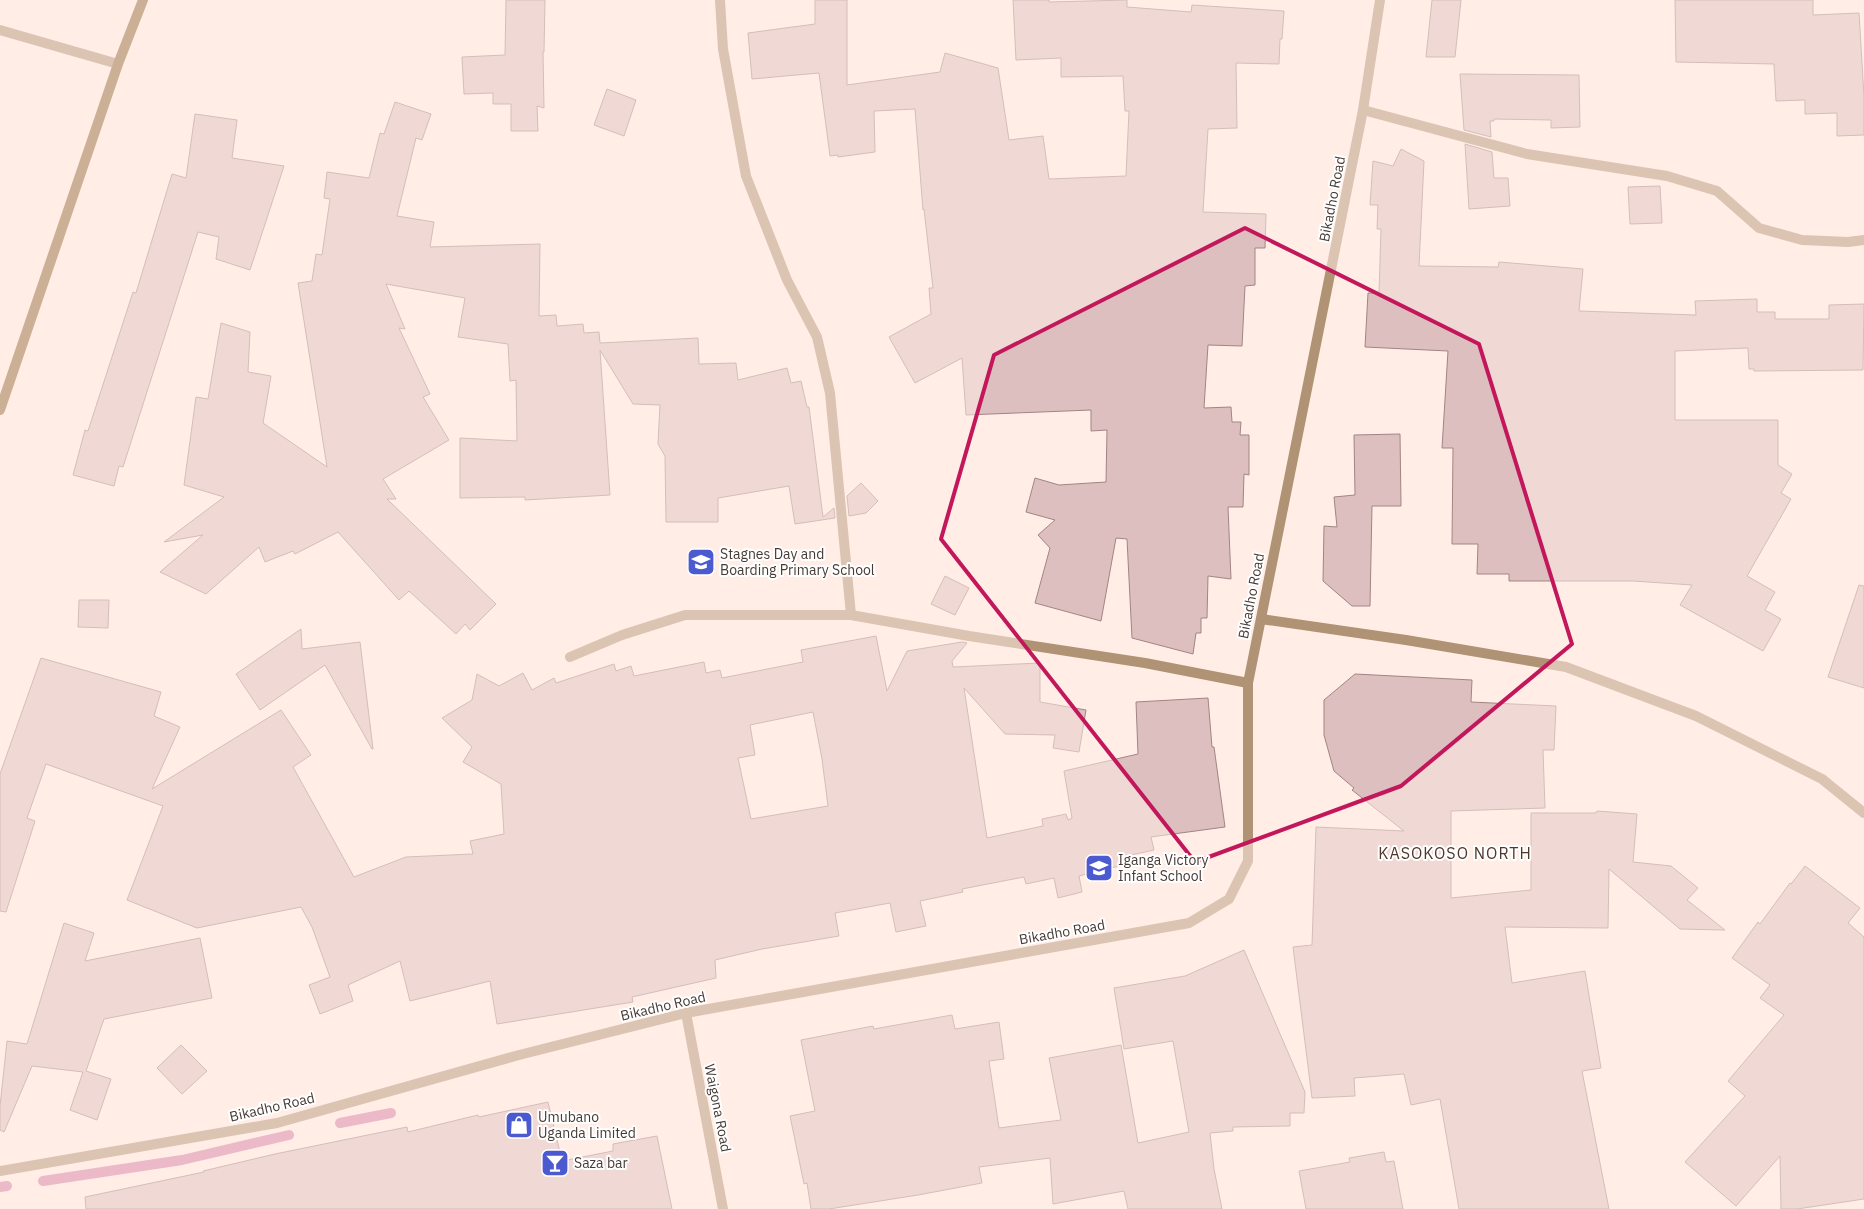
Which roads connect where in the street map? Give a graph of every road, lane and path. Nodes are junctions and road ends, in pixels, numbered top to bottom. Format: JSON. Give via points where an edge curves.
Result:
{"nodes":[{"id":1,"x":143,"y":0,"type":"edge"},
{"id":2,"x":720,"y":0,"type":"edge"},
{"id":3,"x":1380,"y":0,"type":"edge"},
{"id":4,"x":0,"y":30,"type":"edge"},
{"id":5,"x":118,"y":64,"type":"junction"},
{"id":6,"x":1363,"y":110,"type":"junction"},
{"id":7,"x":1864,"y":240,"type":"edge"},
{"id":8,"x":0,"y":410,"type":"edge"},
{"id":9,"x":851,"y":615,"type":"junction"},
{"id":10,"x":1261,"y":619,"type":"junction"},
{"id":11,"x":570,"y":657,"type":"dead end"},
{"id":12,"x":1248,"y":683,"type":"junction"},
{"id":13,"x":1864,"y":813,"type":"edge"},
{"id":14,"x":686,"y":1013,"type":"junction"},
{"id":15,"x":0,"y":1171,"type":"edge"},
{"id":16,"x":723,"y":1209,"type":"edge"}],
"edges":[{"from":1,"to":5,"type":"street"},
{"from":2,"to":9,"type":"street","via":[[723,49],[746,176],[787,280],[817,337],[830,392]]},
{"from":3,"to":6,"type":"street","name":"Bikadho Road"},
{"from":4,"to":5,"type":"street"},
{"from":5,"to":8,"type":"street"},
{"from":6,"to":7,"type":"street","via":[[1527,154],[1667,176],[1717,191],[1759,228],[1802,240]]},
{"from":6,"to":10,"type":"street","name":"Bikadho Road"},
{"from":9,"to":11,"type":"street","via":[[685,615],[622,635]]},
{"from":9,"to":12,"type":"street"},
{"from":10,"to":12,"type":"street","name":"Bikadho Road"},
{"from":10,"to":13,"type":"street","via":[[1566,667],[1696,716],[1822,779]]},
{"from":12,"to":14,"type":"street","name":"Bikadho Road","via":[[1248,861],[1229,899],[1189,923]]},
{"from":14,"to":15,"type":"street","name":"Bikadho Road","via":[[519,1055],[277,1123]]},
{"from":14,"to":16,"type":"street","name":"Waigona Road"}]}
